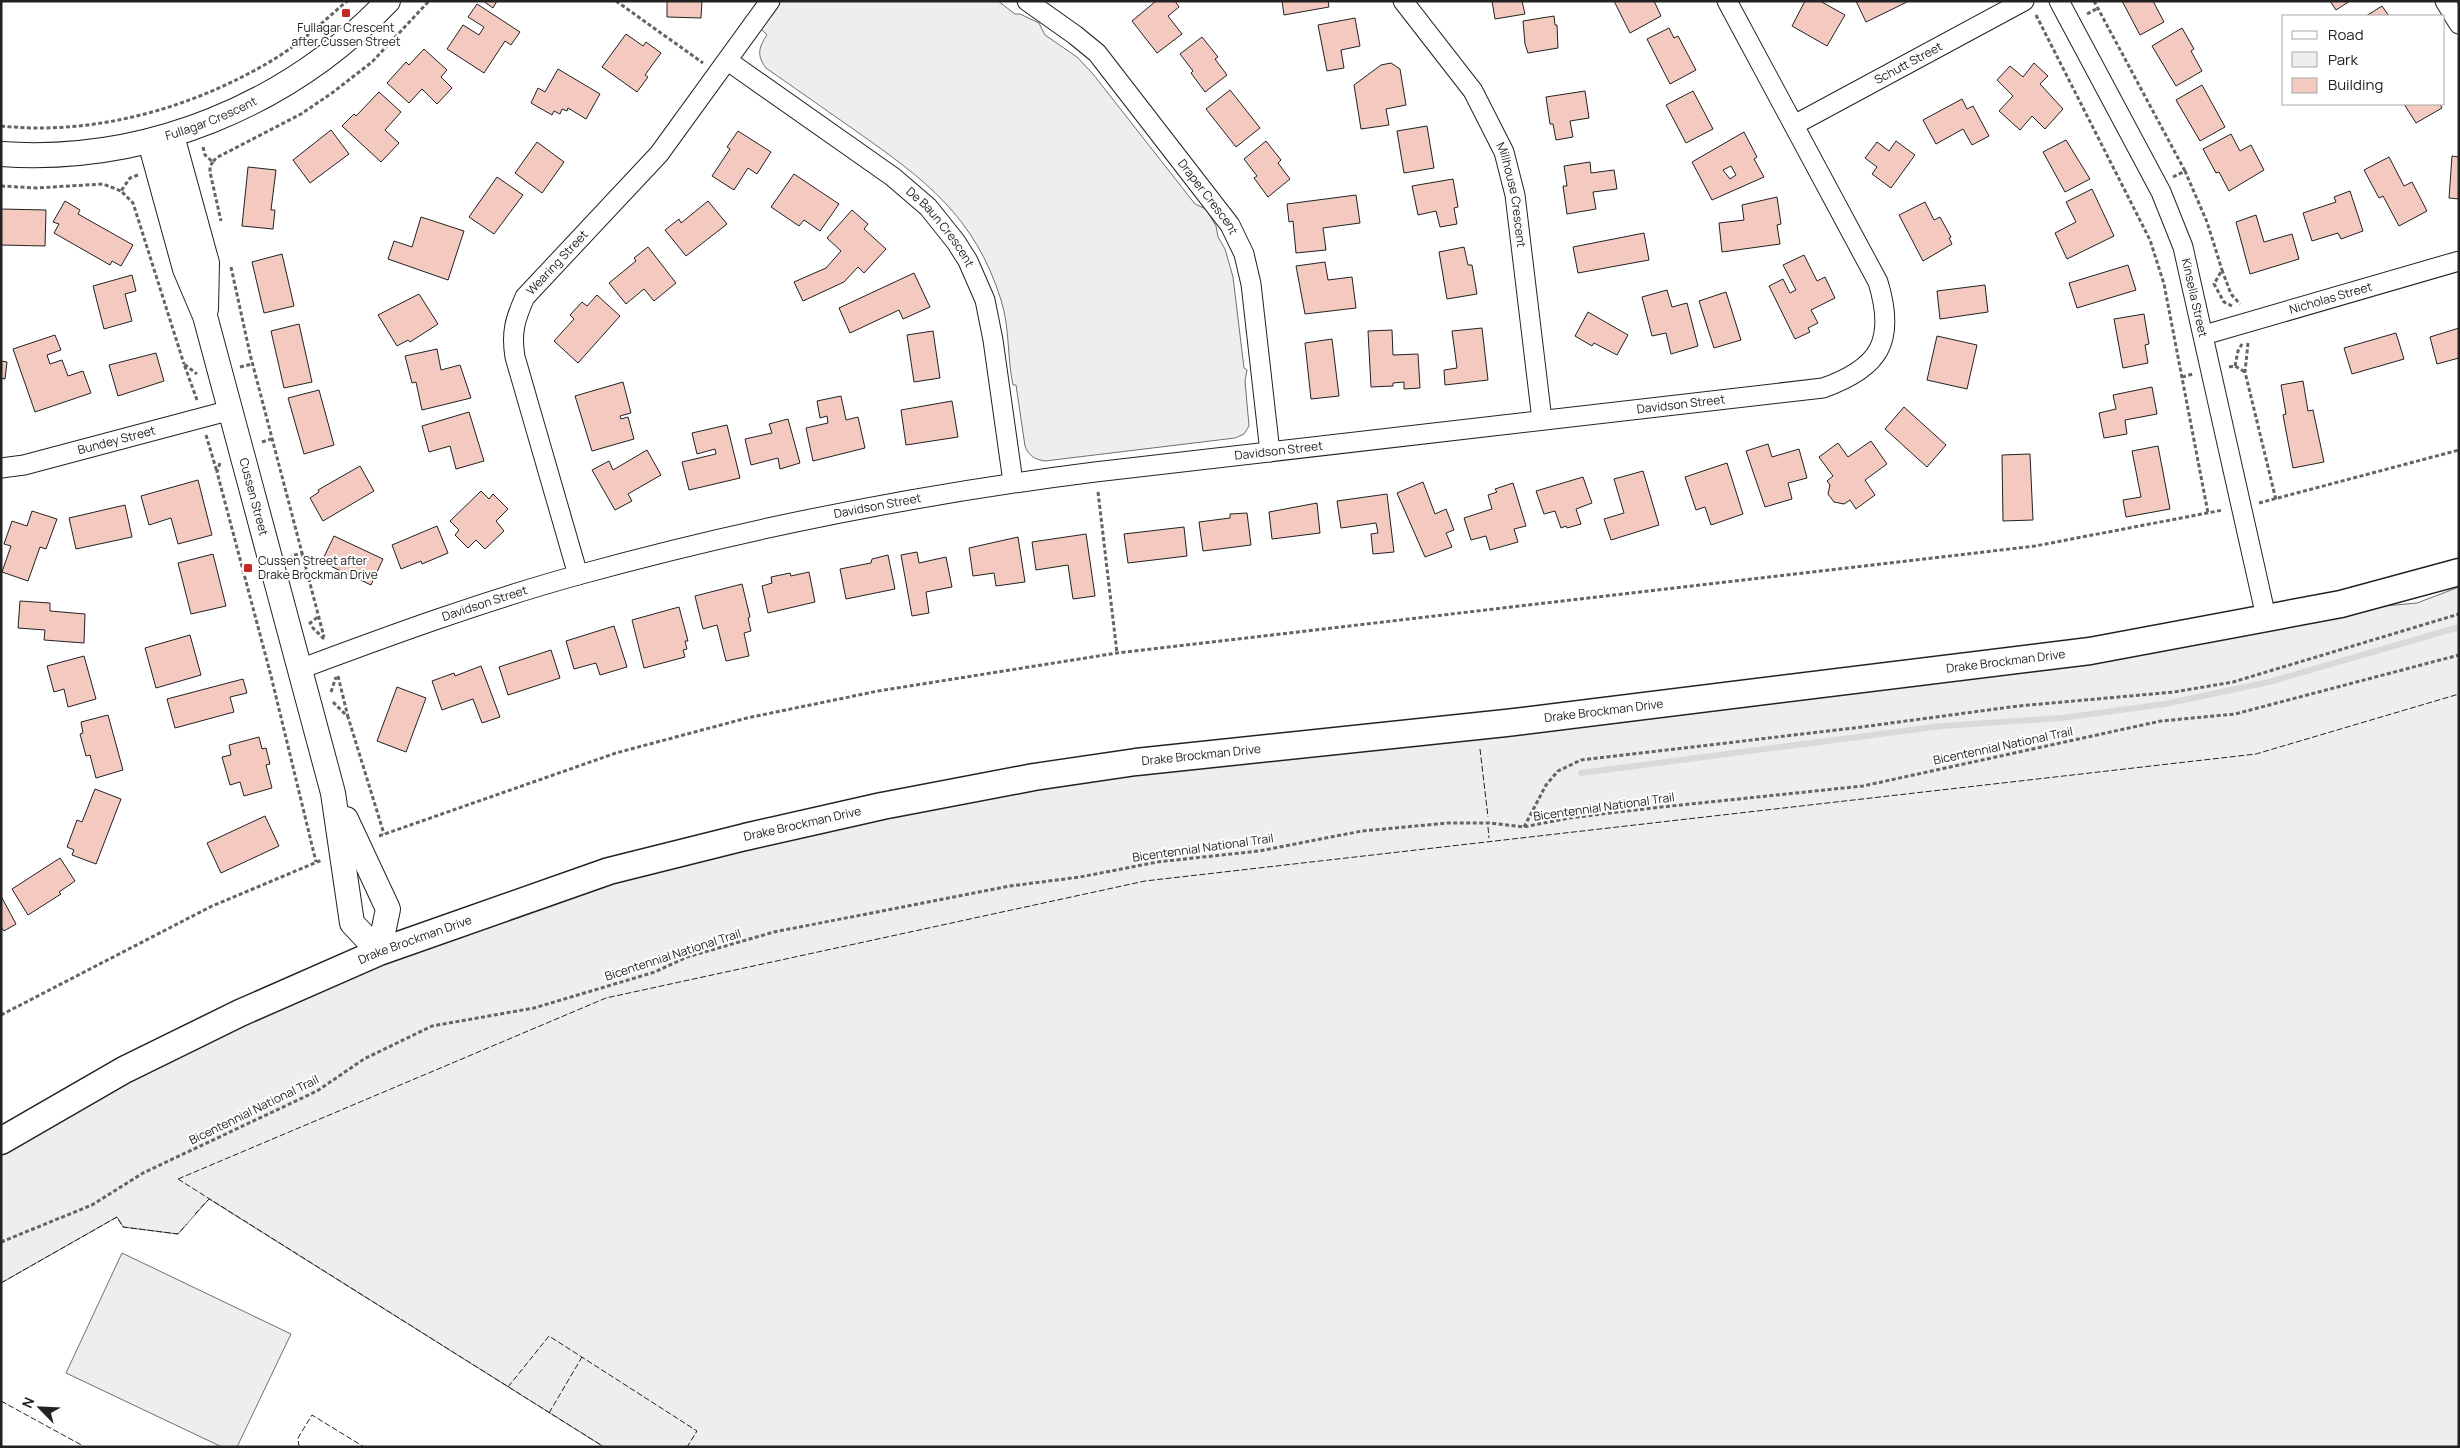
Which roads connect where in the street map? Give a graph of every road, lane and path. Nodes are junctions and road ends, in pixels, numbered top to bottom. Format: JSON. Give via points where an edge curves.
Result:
{"nodes":[{"id":1,"x":347,"y":1,"type":"edge"},
{"id":2,"x":388,"y":1,"type":"edge"},
{"id":3,"x":429,"y":1,"type":"edge"},
{"id":4,"x":616,"y":1,"type":"edge"},
{"id":5,"x":770,"y":1,"type":"edge"},
{"id":6,"x":1027,"y":1,"type":"edge"},
{"id":7,"x":1403,"y":1,"type":"edge"},
{"id":8,"x":1727,"y":1,"type":"edge"},
{"id":9,"x":2024,"y":1,"type":"edge"},
{"id":10,"x":2060,"y":1,"type":"edge"},
{"id":11,"x":2094,"y":1,"type":"edge"},
{"id":12,"x":2444,"y":1,"type":"edge"},
{"id":13,"x":2459,"y":24,"type":"edge"},
{"id":14,"x":2048,"y":25,"type":"dead end"},
{"id":15,"x":2052,"y":36,"type":"dead end"},
{"id":16,"x":2050,"y":41,"type":"junction"},
{"id":17,"x":723,"y":68,"type":"junction"},
{"id":18,"x":1794,"y":125,"type":"junction"},
{"id":19,"x":1,"y":126,"type":"edge"},
{"id":20,"x":161,"y":139,"type":"junction"},
{"id":21,"x":1,"y":154,"type":"edge"},
{"id":22,"x":205,"y":154,"type":"dead end"},
{"id":23,"x":213,"y":162,"type":"junction"},
{"id":24,"x":2185,"y":171,"type":"junction"},
{"id":25,"x":130,"y":178,"type":"dead end"},
{"id":26,"x":2157,"y":184,"type":"junction"},
{"id":27,"x":1,"y":186,"type":"edge"},
{"id":28,"x":121,"y":191,"type":"junction"},
{"id":29,"x":222,"y":230,"type":"dead end"},
{"id":30,"x":229,"y":258,"type":"dead end"},
{"id":31,"x":2459,"y":260,"type":"edge"},
{"id":32,"x":2222,"y":270,"type":"junction"},
{"id":33,"x":2249,"y":333,"type":"dead end"},
{"id":34,"x":2204,"y":335,"type":"junction"},
{"id":35,"x":2245,"y":339,"type":"dead end"},
{"id":36,"x":184,"y":364,"type":"junction"},
{"id":37,"x":2245,"y":372,"type":"junction"},
{"id":38,"x":201,"y":378,"type":"dead end"},
{"id":39,"x":196,"y":400,"type":"dead end"},
{"id":40,"x":231,"y":410,"type":"junction"},
{"id":41,"x":1542,"y":420,"type":"junction"},
{"id":42,"x":207,"y":438,"type":"dead end"},
{"id":43,"x":2459,"y":450,"type":"edge"},
{"id":44,"x":1270,"y":452,"type":"junction"},
{"id":45,"x":221,"y":461,"type":"dead end"},
{"id":46,"x":1,"y":468,"type":"edge"},
{"id":47,"x":217,"y":472,"type":"junction"},
{"id":48,"x":1095,"y":472,"type":"junction"},
{"id":49,"x":1013,"y":482,"type":"junction"},
{"id":50,"x":302,"y":553,"type":"junction"},
{"id":51,"x":271,"y":561,"type":"junction"},
{"id":52,"x":2459,"y":572,"type":"edge"},
{"id":53,"x":578,"y":575,"type":"junction"},
{"id":54,"x":2459,"y":614,"type":"edge"},
{"id":55,"x":319,"y":616,"type":"junction"},
{"id":56,"x":2266,"y":617,"type":"junction"},
{"id":57,"x":1117,"y":653,"type":"junction"},
{"id":58,"x":2459,"y":655,"type":"edge"},
{"id":59,"x":300,"y":669,"type":"junction"},
{"id":60,"x":348,"y":717,"type":"junction"},
{"id":61,"x":333,"y":793,"type":"junction"},
{"id":62,"x":1524,"y":827,"type":"junction"},
{"id":63,"x":379,"y":952,"type":"junction"},
{"id":64,"x":1,"y":1015,"type":"edge"},
{"id":65,"x":1,"y":1141,"type":"edge"},
{"id":66,"x":1,"y":1242,"type":"edge"}],
"edges":[{"from":1,"to":19,"type":"path","via":[[308,35],[276,57],[189,101],[109,122],[59,127]]},
{"from":2,"to":20,"type":"street","name":"Fullagar Crescent","via":[[340,47],[313,67],[255,102]]},
{"from":3,"to":23,"type":"path","via":[[372,62],[332,93],[301,114]]},
{"from":4,"to":17,"type":"path"},
{"from":5,"to":17,"type":"street","name":"Wearing Street"},
{"from":6,"to":44,"type":"street","name":"Draper Crescent","via":[[1097,53],[1230,225],[1244,254],[1251,284]]},
{"from":7,"to":41,"type":"street","name":"Millhouse Crescent","via":[[1473,91],[1504,152],[1515,195]]},
{"from":8,"to":18,"type":"street","name":"Davidson Street"},
{"from":9,"to":18,"type":"street","name":"Schutt Street"},
{"from":10,"to":26,"type":"street","name":"Kinsella Street"},
{"from":11,"to":24,"type":"path"},
{"from":12,"to":13,"type":"street"},
{"from":14,"to":16,"type":"path","via":[[2039,20]]},
{"from":15,"to":16,"type":"path"},
{"from":16,"to":57,"type":"path","via":[[2150,240],[2164,284],[2208,514],[2036,546]]},
{"from":17,"to":49,"type":"street","name":"De Baun Crescent","via":[[893,177],[928,207],[956,242],[968,261],[984,300],[993,340]]},
{"from":17,"to":53,"type":"street","name":"Wearing Street","via":[[659,154],[525,297],[515,319],[515,357]]},
{"from":18,"to":41,"type":"street","name":"Davidson Street","via":[[1878,282],[1886,307],[1885,332],[1868,364],[1848,379],[1823,388]]},
{"from":20,"to":21,"type":"street","name":"Fullagar Crescent","via":[[98,152],[35,156]]},
{"from":20,"to":40,"type":"street","name":"Cussen Street","via":[[207,263],[205,316]]},
{"from":22,"to":23,"type":"path"},
{"from":23,"to":29,"type":"path","via":[[210,172]]},
{"from":24,"to":26,"type":"path"},
{"from":24,"to":32,"type":"path","via":[[2207,222]]},
{"from":25,"to":28,"type":"path"},
{"from":26,"to":34,"type":"street","name":"Kinsella Street","via":[[2183,247]]},
{"from":27,"to":28,"type":"path","via":[[36,188],[103,184]]},
{"from":28,"to":36,"type":"path","via":[[134,203]]},
{"from":30,"to":50,"type":"path","via":[[251,359]]},
{"from":31,"to":34,"type":"street","name":"Nicholas Street"},
{"from":32,"to":32,"type":"path","via":[[2214,284],[2224,302],[2244,309],[2231,294]]},
{"from":33,"to":37,"type":"path"},
{"from":34,"to":56,"type":"street","name":"Kinsella Street"},
{"from":35,"to":37,"type":"path","via":[[2234,366]]},
{"from":36,"to":38,"type":"path"},
{"from":36,"to":39,"type":"path"},
{"from":37,"to":43,"type":"path","via":[[2276,500]]},
{"from":40,"to":46,"type":"street","name":"Bundey Street","via":[[24,465]]},
{"from":40,"to":51,"type":"street","name":"Cussen Street"},
{"from":41,"to":44,"type":"street","name":"Davidson Street"},
{"from":42,"to":47,"type":"path"},
{"from":44,"to":48,"type":"street","name":"Davidson Street"},
{"from":45,"to":47,"type":"path"},
{"from":47,"to":64,"type":"path","via":[[272,676],[316,862],[212,906]]},
{"from":48,"to":49,"type":"street","name":"Davidson Street"},
{"from":48,"to":57,"type":"path"},
{"from":49,"to":53,"type":"street","name":"Davidson Street","via":[[793,522]]},
{"from":50,"to":51,"type":"path"},
{"from":50,"to":55,"type":"path"},
{"from":51,"to":59,"type":"street","name":"Cussen Street"},
{"from":52,"to":56,"type":"main road","name":"Drake Brockman Drive","via":[[2341,604]]},
{"from":53,"to":59,"type":"street","name":"Davidson Street"},
{"from":54,"to":62,"type":"path","via":[[2233,682],[2174,692],[2018,706],[1581,760],[1558,771],[1546,785]]},
{"from":55,"to":55,"type":"path","via":[[325,639],[308,625]]},
{"from":56,"to":63,"type":"main road","name":"Drake Brockman Drive","via":[[2081,652],[1506,722],[1174,757],[1034,777],[882,806],[609,871]]},
{"from":57,"to":60,"type":"path","via":[[878,692],[747,718],[616,753],[384,834]]},
{"from":58,"to":62,"type":"path","name":"Bicentennial National Trail","via":[[2235,714],[2161,721],[1863,786],[1569,818]]},
{"from":59,"to":61,"type":"street","name":"Cussen Street"},
{"from":60,"to":60,"type":"path","via":[[337,675],[330,700]]},
{"from":61,"to":63,"type":"street","name":"Cussen Street","via":[[352,923]]},
{"from":61,"to":63,"type":"street","name":"Cussen Street","via":[[388,909]]},
{"from":62,"to":66,"type":"path","name":"Bicentennial National Trail","via":[[1448,823],[1362,831],[1259,850],[1158,862],[1010,886],[774,932],[534,1008],[432,1026],[364,1059],[317,1091],[144,1173],[92,1205]]},
{"from":63,"to":65,"type":"main road","name":"Drake Brockman Drive","via":[[240,1013],[124,1070]]}]}
